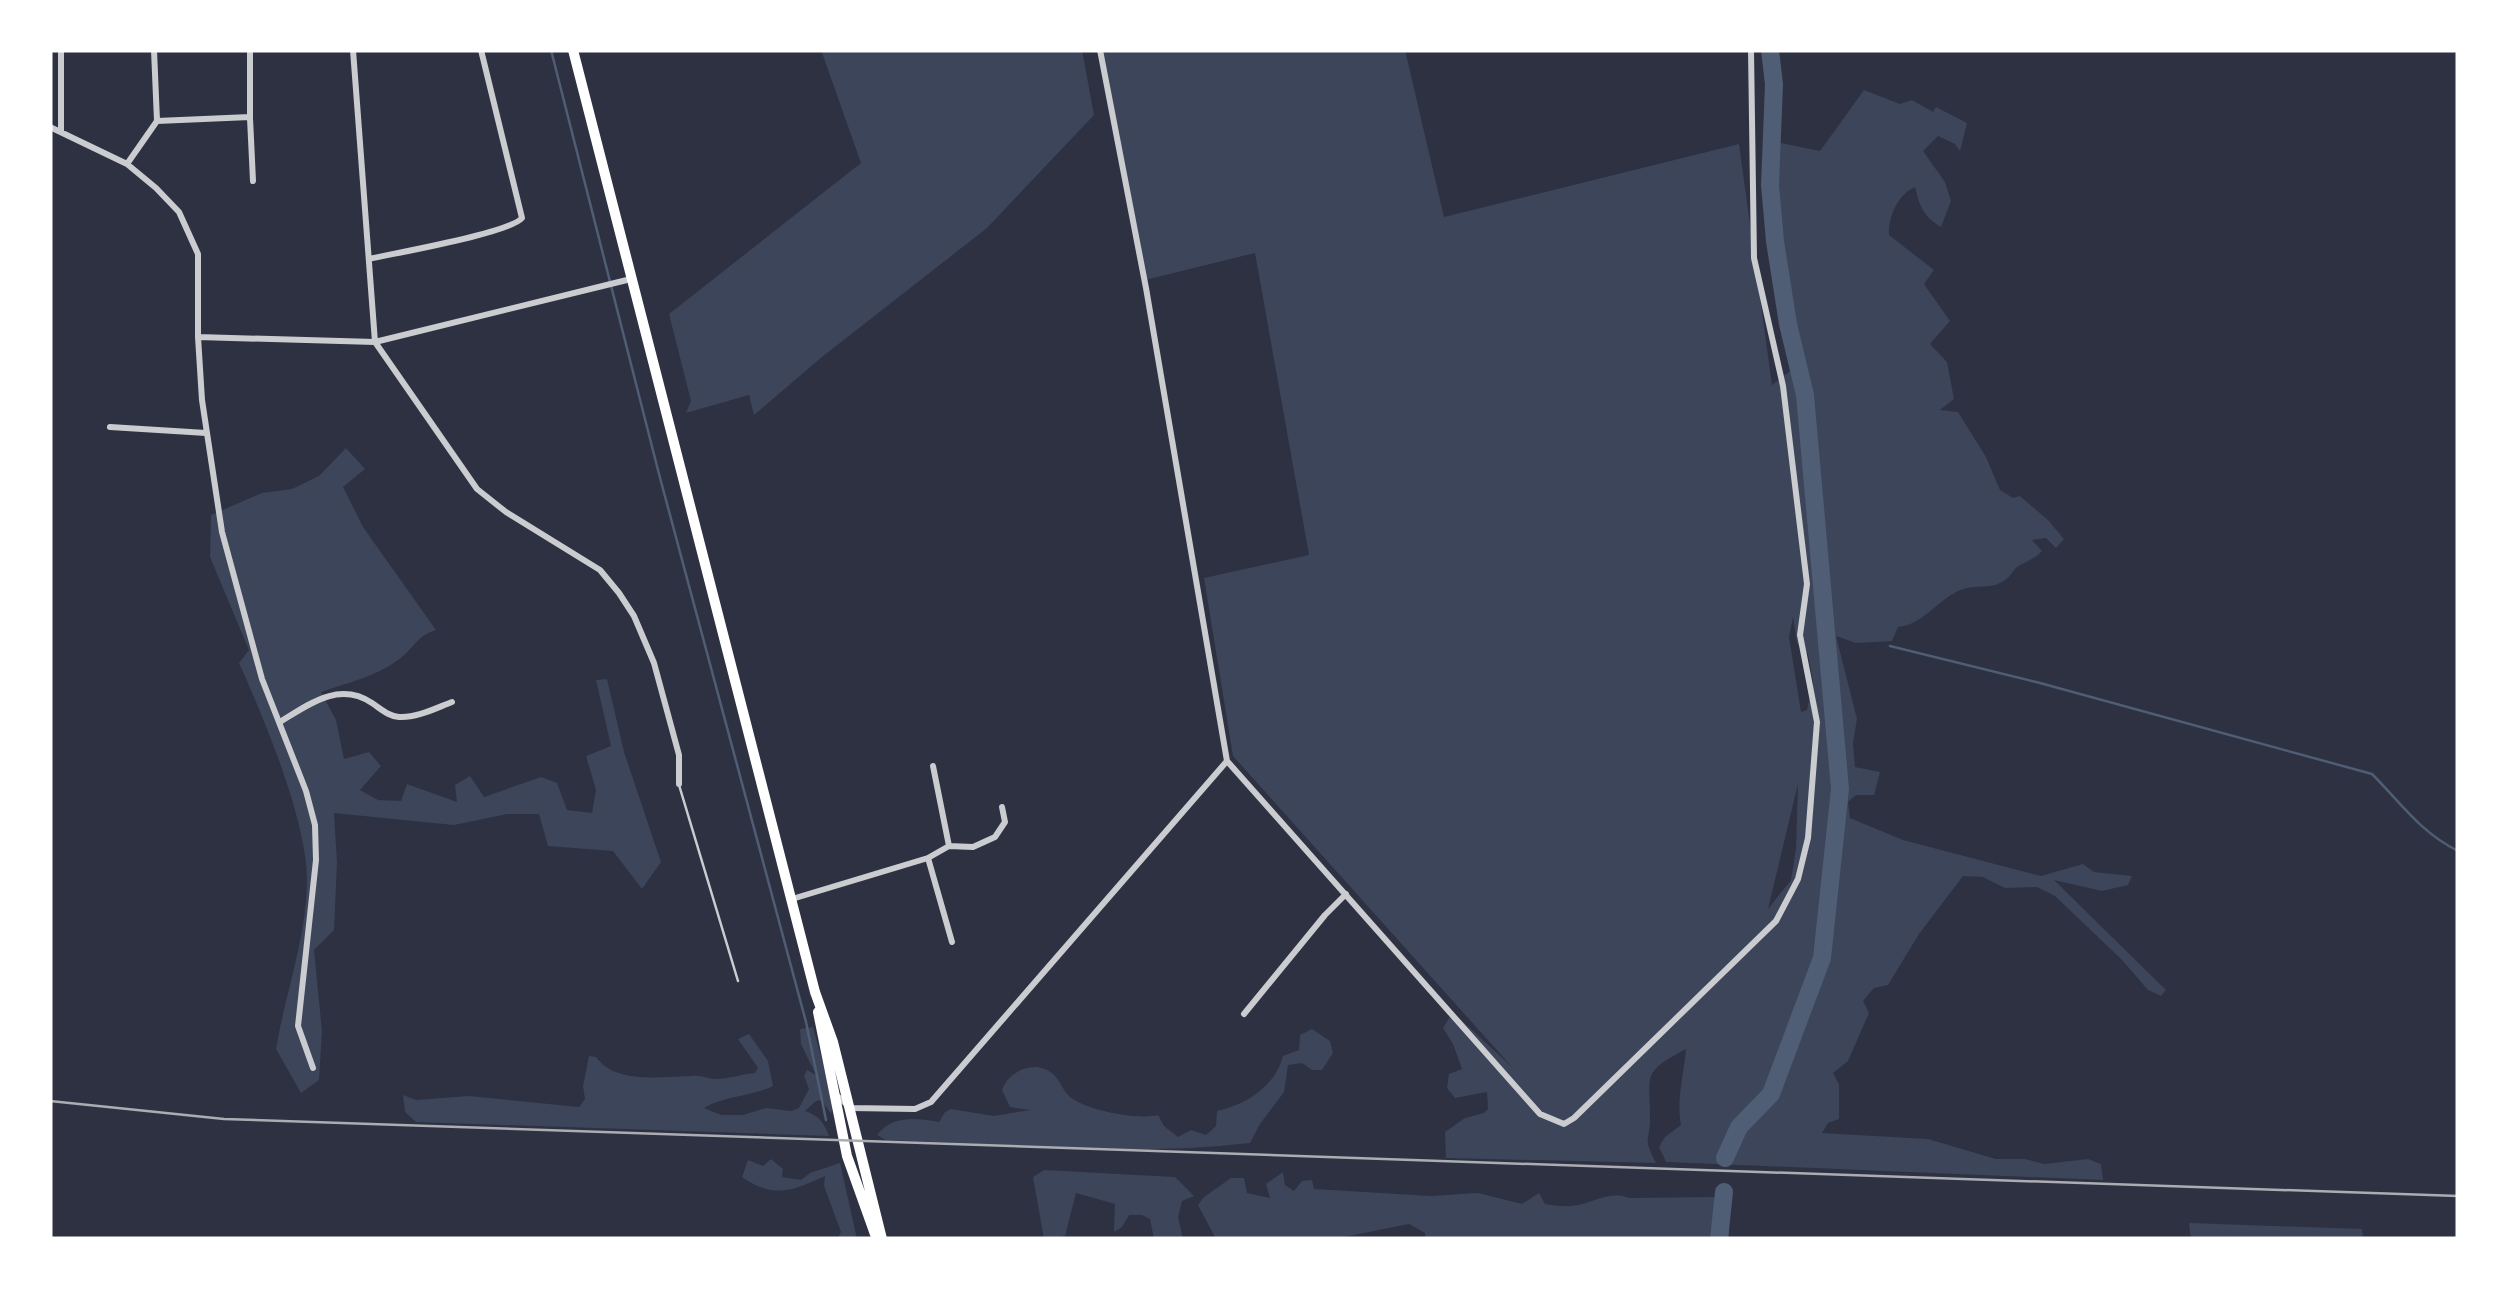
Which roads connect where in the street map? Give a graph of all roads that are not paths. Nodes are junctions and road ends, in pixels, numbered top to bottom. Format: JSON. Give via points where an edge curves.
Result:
{"nodes":[{"id":1,"x":61,"y":50,"type":"edge"},
{"id":2,"x":154,"y":50,"type":"edge"},
{"id":3,"x":250,"y":50,"type":"edge"},
{"id":4,"x":353,"y":50,"type":"edge"},
{"id":5,"x":480,"y":50,"type":"edge"},
{"id":6,"x":573,"y":50,"type":"edge"},
{"id":7,"x":1100,"y":50,"type":"edge"},
{"id":8,"x":1750,"y":50,"type":"edge"},
{"id":9,"x":250,"y":117,"type":"junction"},
{"id":10,"x":157,"y":121,"type":"junction"},
{"id":11,"x":50,"y":127,"type":"edge"},
{"id":12,"x":61,"y":131,"type":"junction"},
{"id":13,"x":126,"y":164,"type":"junction"},
{"id":14,"x":253,"y":182,"type":"dead end"},
{"id":15,"x":369,"y":260,"type":"junction"},
{"id":16,"x":632,"y":278,"type":"junction"},
{"id":17,"x":198,"y":336,"type":"junction"},
{"id":18,"x":376,"y":342,"type":"junction"},
{"id":19,"x":110,"y":427,"type":"dead end"},
{"id":20,"x":206,"y":433,"type":"junction"},
{"id":21,"x":452,"y":702,"type":"dead end"},
{"id":22,"x":280,"y":722,"type":"junction"},
{"id":23,"x":1227,"y":761,"type":"junction"},
{"id":24,"x":933,"y":766,"type":"dead end"},
{"id":25,"x":678,"y":784,"type":"joint"},
{"id":26,"x":1002,"y":807,"type":"dead end"},
{"id":27,"x":949,"y":846,"type":"junction"},
{"id":28,"x":928,"y":858,"type":"junction"},
{"id":29,"x":1346,"y":894,"type":"junction"},
{"id":30,"x":792,"y":899,"type":"junction"},
{"id":31,"x":952,"y":942,"type":"dead end"},
{"id":32,"x":738,"y":981,"type":"dead end"},
{"id":33,"x":815,"y":992,"type":"junction"},
{"id":34,"x":1244,"y":1014,"type":"dead end"},
{"id":35,"x":313,"y":1068,"type":"dead end"},
{"id":36,"x":834,"y":1092,"type":"junction"},
{"id":37,"x":851,"y":1108,"type":"junction"},
{"id":38,"x":879,"y":1239,"type":"edge"}],
"edges":[{"from":1,"to":12,"type":"street"},
{"from":2,"to":10,"type":"street"},
{"from":3,"to":9,"type":"street"},
{"from":4,"to":15,"type":"street"},
{"from":5,"to":15,"type":"street","via":[[522,218]]},
{"from":6,"to":16,"type":"main road"},
{"from":7,"to":23,"type":"street"},
{"from":8,"to":29,"type":"street","via":[[1754,258],[1783,386],[1806,584],[1800,635],[1816,722],[1808,838],[1798,878],[1776,921],[1564,1124],[1540,1114]]},
{"from":9,"to":10,"type":"street"},
{"from":9,"to":14,"type":"street"},
{"from":10,"to":13,"type":"street"},
{"from":11,"to":12,"type":"street"},
{"from":12,"to":13,"type":"street"},
{"from":13,"to":17,"type":"street","via":[[179,212],[192,237]]},
{"from":15,"to":18,"type":"street"},
{"from":16,"to":18,"type":"street"},
{"from":16,"to":30,"type":"main road"},
{"from":17,"to":18,"type":"street"},
{"from":17,"to":20,"type":"street"},
{"from":18,"to":25,"type":"street","via":[[477,489],[600,570],[619,593],[654,663],[679,755]]},
{"from":19,"to":20,"type":"street"},
{"from":20,"to":22,"type":"street","via":[[222,532]]},
{"from":21,"to":22,"type":"street","via":[[402,718],[356,693],[338,693]]},
{"from":22,"to":35,"type":"street","via":[[315,825],[298,1026]]},
{"from":23,"to":29,"type":"street"},
{"from":23,"to":37,"type":"street","via":[[931,1102],[916,1109]]},
{"from":24,"to":27,"type":"street"},
{"from":25,"to":32,"type":"lane"},
{"from":26,"to":27,"type":"street","via":[[1005,822],[995,838],[973,847]]},
{"from":27,"to":28,"type":"street"},
{"from":28,"to":30,"type":"street"},
{"from":28,"to":31,"type":"street"},
{"from":29,"to":34,"type":"street"},
{"from":30,"to":33,"type":"main road"},
{"from":33,"to":36,"type":"main road"},
{"from":33,"to":37,"type":"main road"},
{"from":36,"to":37,"type":"street"},
{"from":36,"to":38,"type":"main road","via":[[847,1156]]},
{"from":37,"to":38,"type":"main road"}]}
